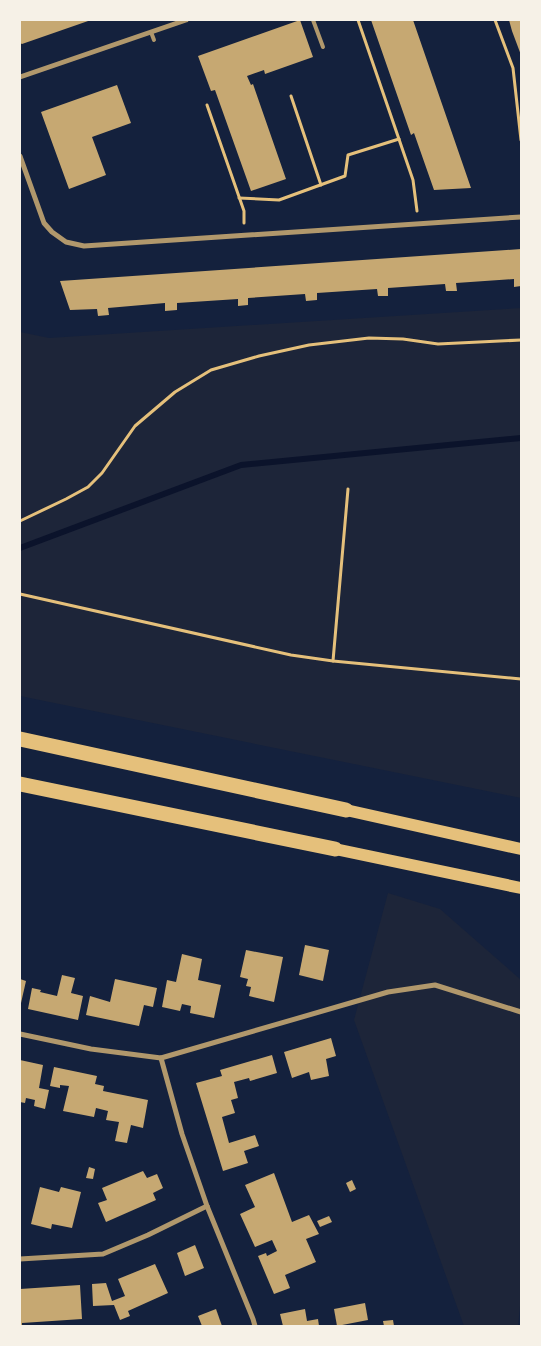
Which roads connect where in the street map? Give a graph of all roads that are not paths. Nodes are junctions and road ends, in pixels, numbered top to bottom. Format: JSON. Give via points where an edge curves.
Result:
{"nodes":[{"id":1,"x":186,"y":20,"type":"edge"},
{"id":2,"x":313,"y":20,"type":"edge"},
{"id":3,"x":151,"y":32,"type":"junction"},
{"id":4,"x":154,"y":40,"type":"dead end"},
{"id":5,"x":324,"y":47,"type":"dead end"},
{"id":6,"x":20,"y":77,"type":"edge"},
{"id":7,"x":20,"y":156,"type":"edge"},
{"id":8,"x":521,"y":217,"type":"edge"},
{"id":9,"x":20,"y":739,"type":"edge"},
{"id":10,"x":20,"y":784,"type":"edge"},
{"id":11,"x":346,"y":810,"type":"joint"},
{"id":12,"x":335,"y":849,"type":"joint"},
{"id":13,"x":521,"y":849,"type":"edge"},
{"id":14,"x":521,"y":888,"type":"edge"},
{"id":15,"x":521,"y":1012,"type":"edge"},
{"id":16,"x":20,"y":1034,"type":"edge"},
{"id":17,"x":161,"y":1058,"type":"junction"},
{"id":18,"x":207,"y":1206,"type":"junction"},
{"id":19,"x":20,"y":1259,"type":"edge"},
{"id":20,"x":254,"y":1326,"type":"edge"}],
"edges":[{"from":1,"to":3,"type":"street"},
{"from":2,"to":5,"type":"lane"},
{"from":3,"to":4,"type":"lane"},
{"from":3,"to":6,"type":"street"},
{"from":7,"to":8,"type":"street","via":[[44,223],[66,242],[84,246]]},
{"from":9,"to":11,"type":"highway"},
{"from":10,"to":12,"type":"highway"},
{"from":11,"to":13,"type":"main road"},
{"from":12,"to":14,"type":"main road"},
{"from":15,"to":17,"type":"street","via":[[427,985],[388,992]]},
{"from":16,"to":17,"type":"street","via":[[91,1049]]},
{"from":17,"to":18,"type":"street","via":[[182,1134]]},
{"from":18,"to":19,"type":"street","via":[[103,1254]]},
{"from":18,"to":20,"type":"street"}]}
